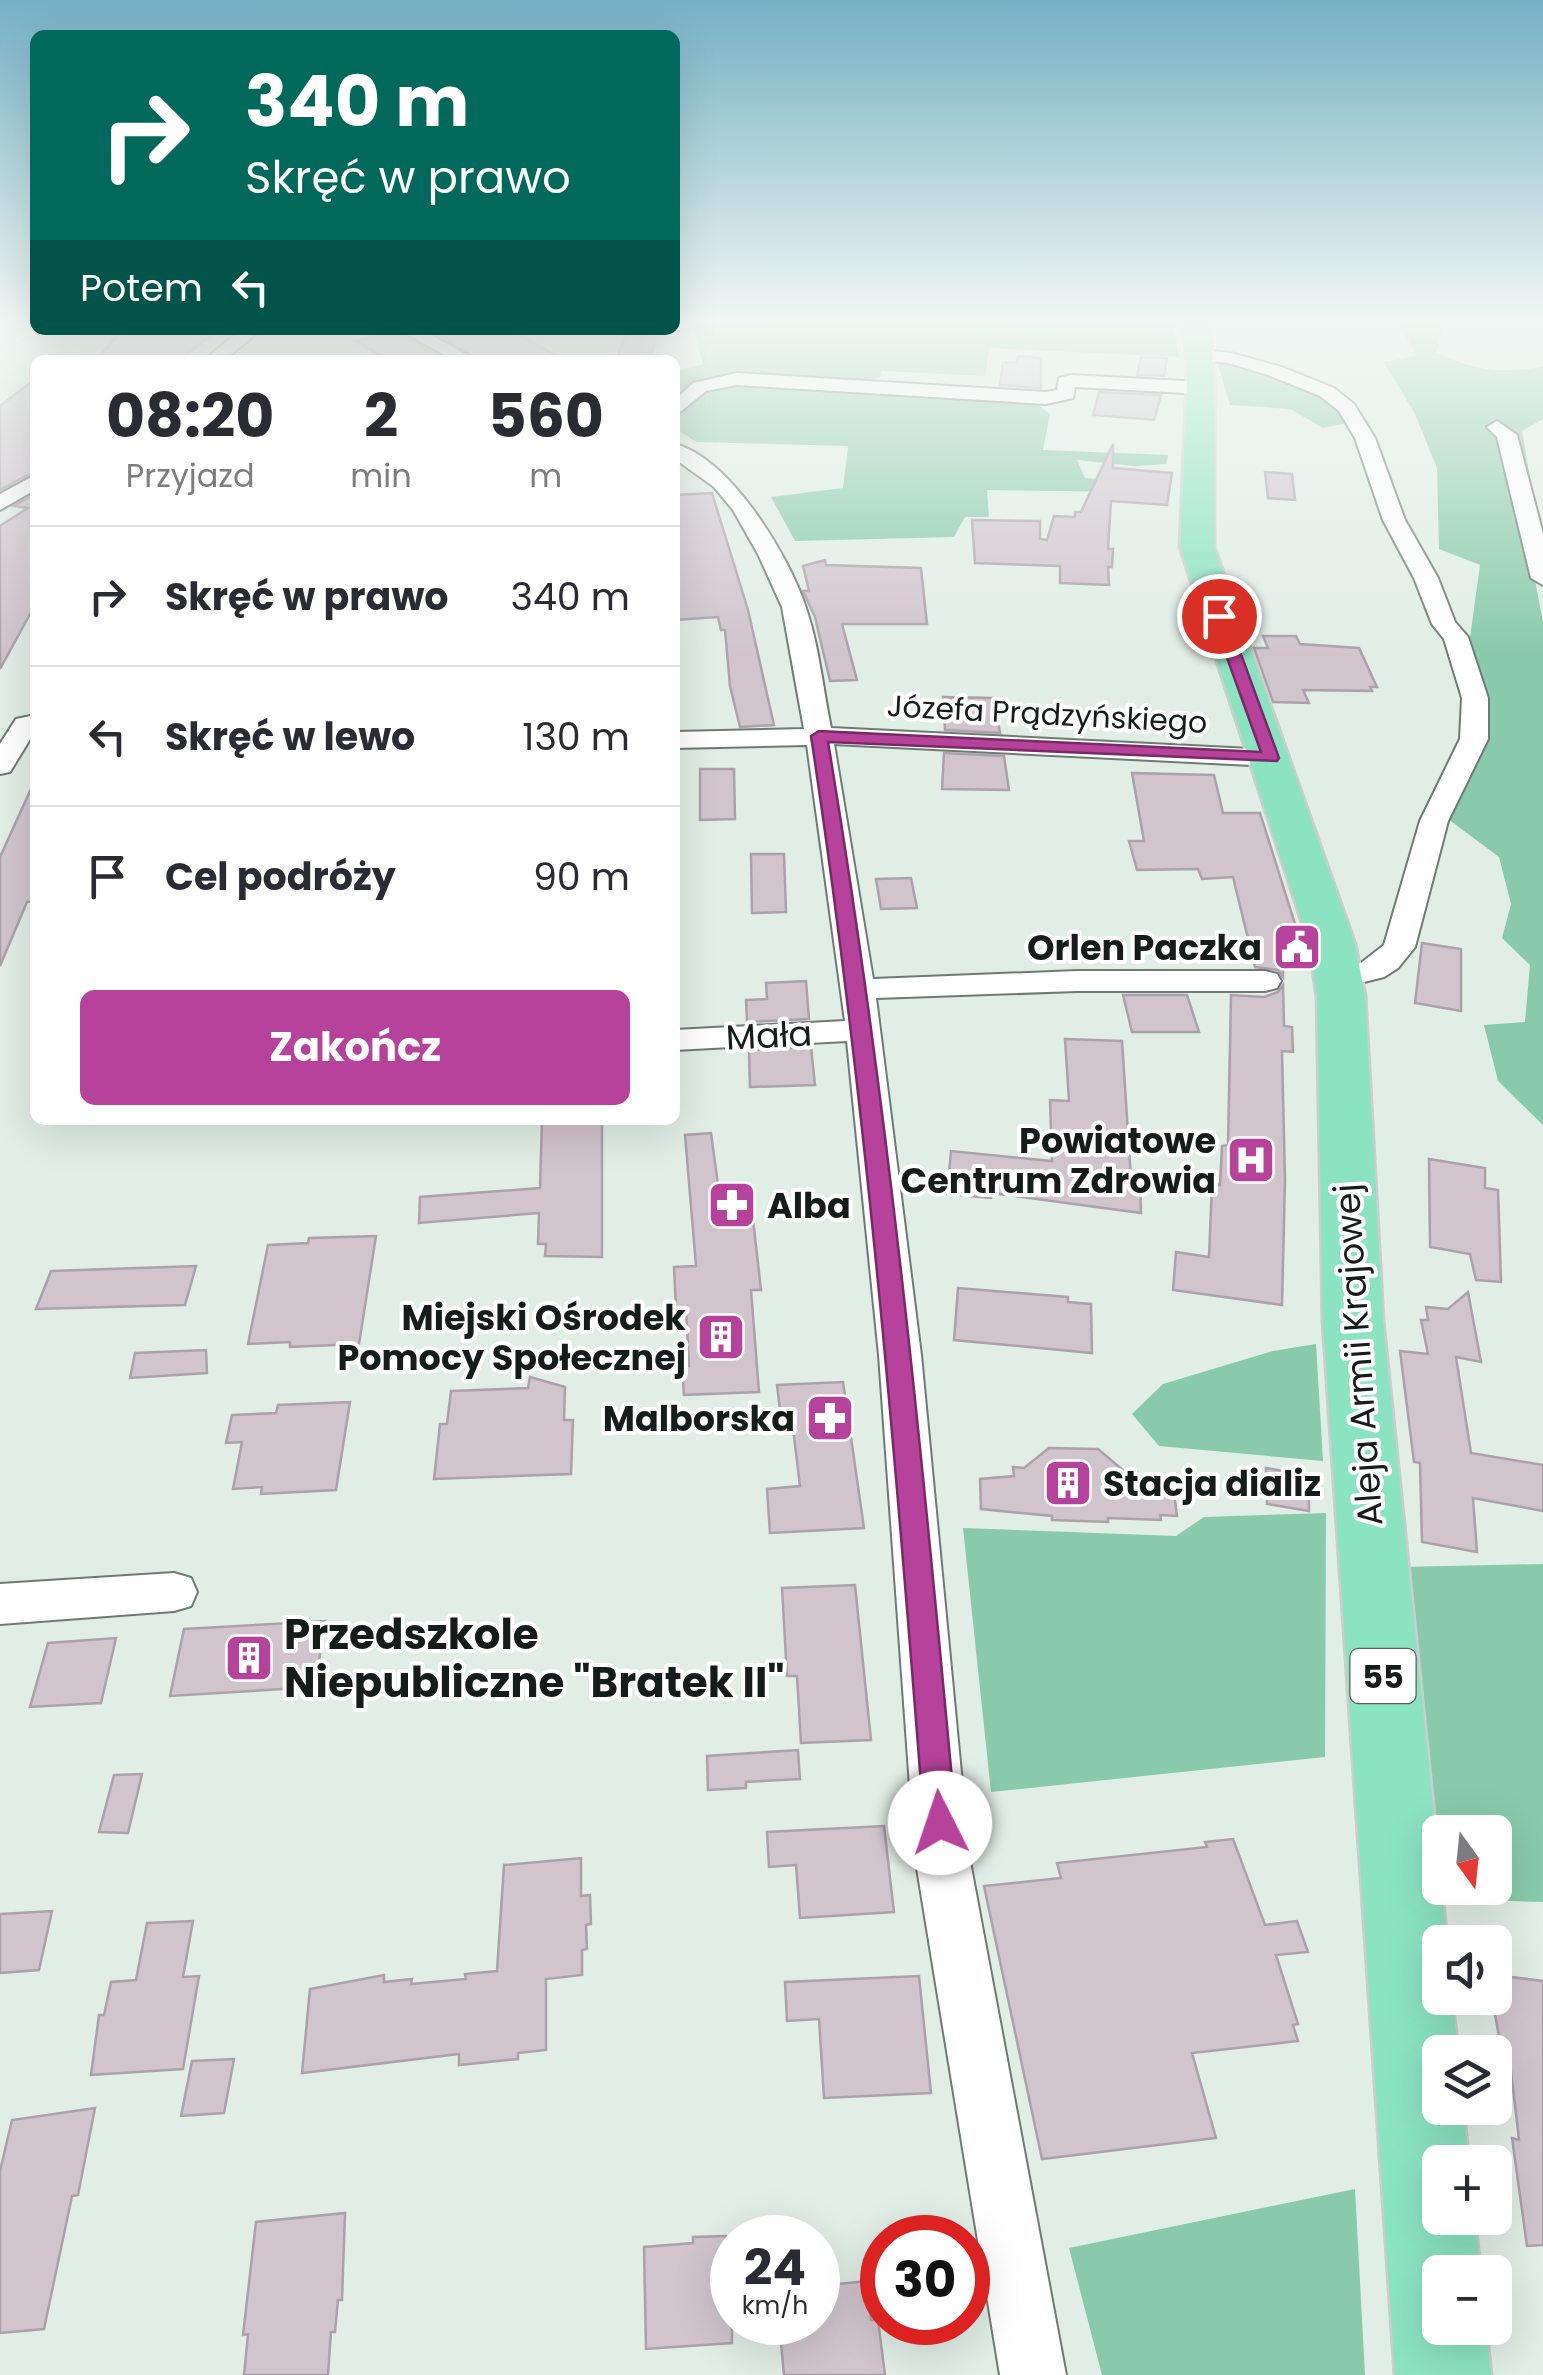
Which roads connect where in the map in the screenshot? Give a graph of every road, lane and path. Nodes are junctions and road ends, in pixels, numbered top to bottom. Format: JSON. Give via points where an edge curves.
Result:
{"nodes":[{"id":1,"x":1197,"y":434,"type":"edge"},
{"id":2,"x":1361,"y":434,"type":"edge"},
{"id":3,"x":1505,"y":434,"type":"edge"},
{"id":4,"x":680,"y":454,"type":"edge"},
{"id":5,"x":30,"y":485,"type":"edge"},
{"id":6,"x":0,"y":504,"type":"edge"},
{"id":7,"x":1543,"y":578,"type":"edge"},
{"id":8,"x":30,"y":724,"type":"edge"},
{"id":9,"x":819,"y":736,"type":"junction"},
{"id":10,"x":680,"y":740,"type":"edge"},
{"id":11,"x":1271,"y":758,"type":"junction"},
{"id":12,"x":0,"y":766,"type":"edge"},
{"id":13,"x":1338,"y":977,"type":"junction"},
{"id":14,"x":1265,"y":981,"type":"dead end"},
{"id":15,"x":860,"y":1010,"type":"junction"},
{"id":16,"x":680,"y":1039,"type":"edge"},
{"id":17,"x":174,"y":1592,"type":"dead end"},
{"id":18,"x":0,"y":1604,"type":"edge"},
{"id":19,"x":1032,"y":2375,"type":"edge"},
{"id":20,"x":1442,"y":2375,"type":"edge"}],
"edges":[{"from":1,"to":11,"type":"main road","name":"Aleja Armii Krajowej","number":"55","via":[[1197,547]]},
{"from":2,"to":13,"type":"street","via":[[1394,520],[1456,636],[1476,698],[1470,753],[1434,821],[1399,947],[1368,973]]},
{"from":3,"to":7,"type":"street"},
{"from":4,"to":9,"type":"street","via":[[722,483],[769,554],[794,606]]},
{"from":5,"to":6,"type":"street"},
{"from":8,"to":12,"type":"street"},
{"from":9,"to":10,"type":"street","name":"Józefa Prądzyńskiego"},
{"from":9,"to":11,"type":"street","name":"Józefa Prądzyńskiego"},
{"from":9,"to":15,"type":"street"},
{"from":11,"to":13,"type":"main road","name":"Aleja Armii Krajowej","number":"55"},
{"from":13,"to":20,"type":"main road","name":"Aleja Armii Krajowej","number":"55","via":[[1353,1321]]},
{"from":14,"to":15,"type":"street","name":"Mała","via":[[1077,981]]},
{"from":15,"to":16,"type":"street","name":"Mała"},
{"from":15,"to":19,"type":"street","via":[[900,1354],[942,1856]]},
{"from":17,"to":18,"type":"street"}]}
